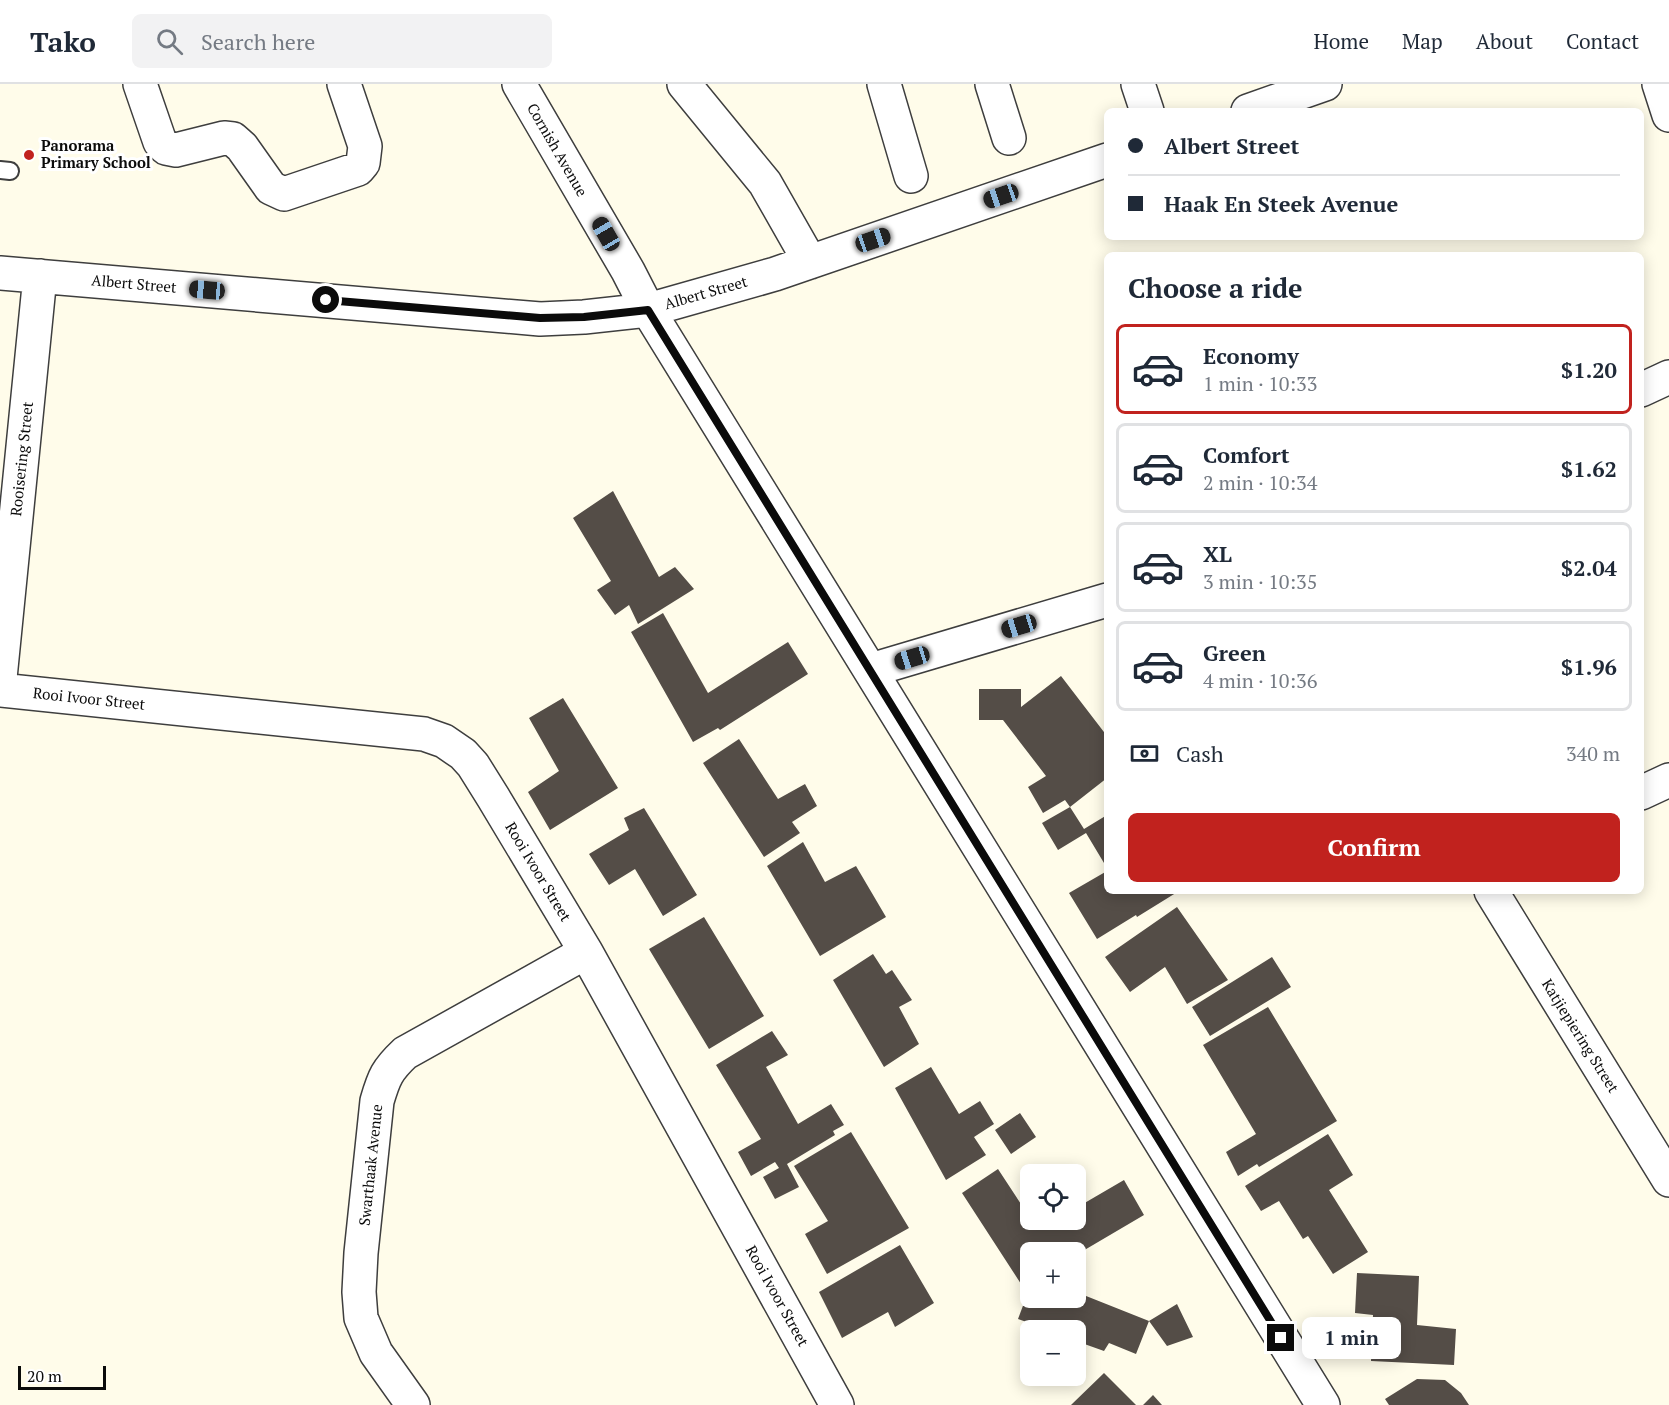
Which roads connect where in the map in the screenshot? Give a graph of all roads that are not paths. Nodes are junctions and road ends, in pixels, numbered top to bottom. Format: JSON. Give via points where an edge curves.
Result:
{"nodes":[{"id":1,"x":140,"y":84,"type":"edge"},
{"id":2,"x":344,"y":84,"type":"edge"},
{"id":3,"x":519,"y":84,"type":"edge"},
{"id":4,"x":684,"y":84,"type":"edge"},
{"id":5,"x":884,"y":84,"type":"edge"},
{"id":6,"x":992,"y":84,"type":"edge"},
{"id":7,"x":1138,"y":84,"type":"edge"},
{"id":8,"x":1325,"y":84,"type":"edge"},
{"id":9,"x":1659,"y":84,"type":"edge"},
{"id":10,"x":1146,"y":108,"type":"edge"},
{"id":11,"x":1257,"y":108,"type":"edge"},
{"id":12,"x":1669,"y":116,"type":"edge"},
{"id":13,"x":1009,"y":138,"type":"dead end"},
{"id":14,"x":1104,"y":161,"type":"edge"},
{"id":15,"x":911,"y":176,"type":"dead end"},
{"id":16,"x":810,"y":262,"type":"junction"},
{"id":17,"x":0,"y":273,"type":"edge"},
{"id":18,"x":40,"y":276,"type":"junction"},
{"id":19,"x":648,"y":310,"type":"junction"},
{"id":20,"x":1669,"y":377,"type":"edge"},
{"id":21,"x":1644,"y":389,"type":"edge"},
{"id":22,"x":1104,"y":601,"type":"edge"},
{"id":23,"x":871,"y":670,"type":"junction"},
{"id":24,"x":0,"y":678,"type":"edge"},
{"id":25,"x":0,"y":690,"type":"edge"},
{"id":26,"x":1669,"y":780,"type":"edge"},
{"id":27,"x":1644,"y":792,"type":"edge"},
{"id":28,"x":1493,"y":894,"type":"edge"},
{"id":29,"x":586,"y":952,"type":"junction"},
{"id":30,"x":1669,"y":1180,"type":"edge"},
{"id":31,"x":413,"y":1405,"type":"edge"},
{"id":32,"x":837,"y":1405,"type":"edge"},
{"id":33,"x":1323,"y":1405,"type":"edge"}],
"edges":[{"from":1,"to":2,"type":"street","via":[[160,142],[166,148],[176,150],[233,139],[271,188],[284,194],[363,164],[365,146]]},
{"from":3,"to":19,"type":"street","name":"Cornish Avenue"},
{"from":4,"to":16,"type":"street","via":[[765,183]]},
{"from":5,"to":15,"type":"street"},
{"from":6,"to":13,"type":"street"},
{"from":7,"to":10,"type":"street"},
{"from":8,"to":11,"type":"street"},
{"from":9,"to":12,"type":"street"},
{"from":14,"to":16,"type":"street","name":"Albert Street"},
{"from":16,"to":19,"type":"street","name":"Albert Street"},
{"from":17,"to":18,"type":"street","name":"Albert Street"},
{"from":18,"to":19,"type":"street","name":"Albert Street","via":[[540,318]]},
{"from":18,"to":24,"type":"street","name":"Rooisering Street"},
{"from":19,"to":23,"type":"street","name":"Cornish Avenue"},
{"from":20,"to":21,"type":"street"},
{"from":22,"to":23,"type":"street"},
{"from":23,"to":33,"type":"street","name":"Cornish Avenue"},
{"from":25,"to":29,"type":"street","name":"Rooi Ivoor Street","via":[[424,734],[444,741],[473,765]]},
{"from":26,"to":27,"type":"street"},
{"from":28,"to":30,"type":"street","name":"Katjiepiering Street"},
{"from":29,"to":31,"type":"street","name":"Swarthaak Avenue","via":[[411,1049],[394,1063],[382,1084],[377,1101],[358,1292],[362,1318],[376,1353]]},
{"from":29,"to":32,"type":"street","name":"Rooi Ivoor Street"}]}
